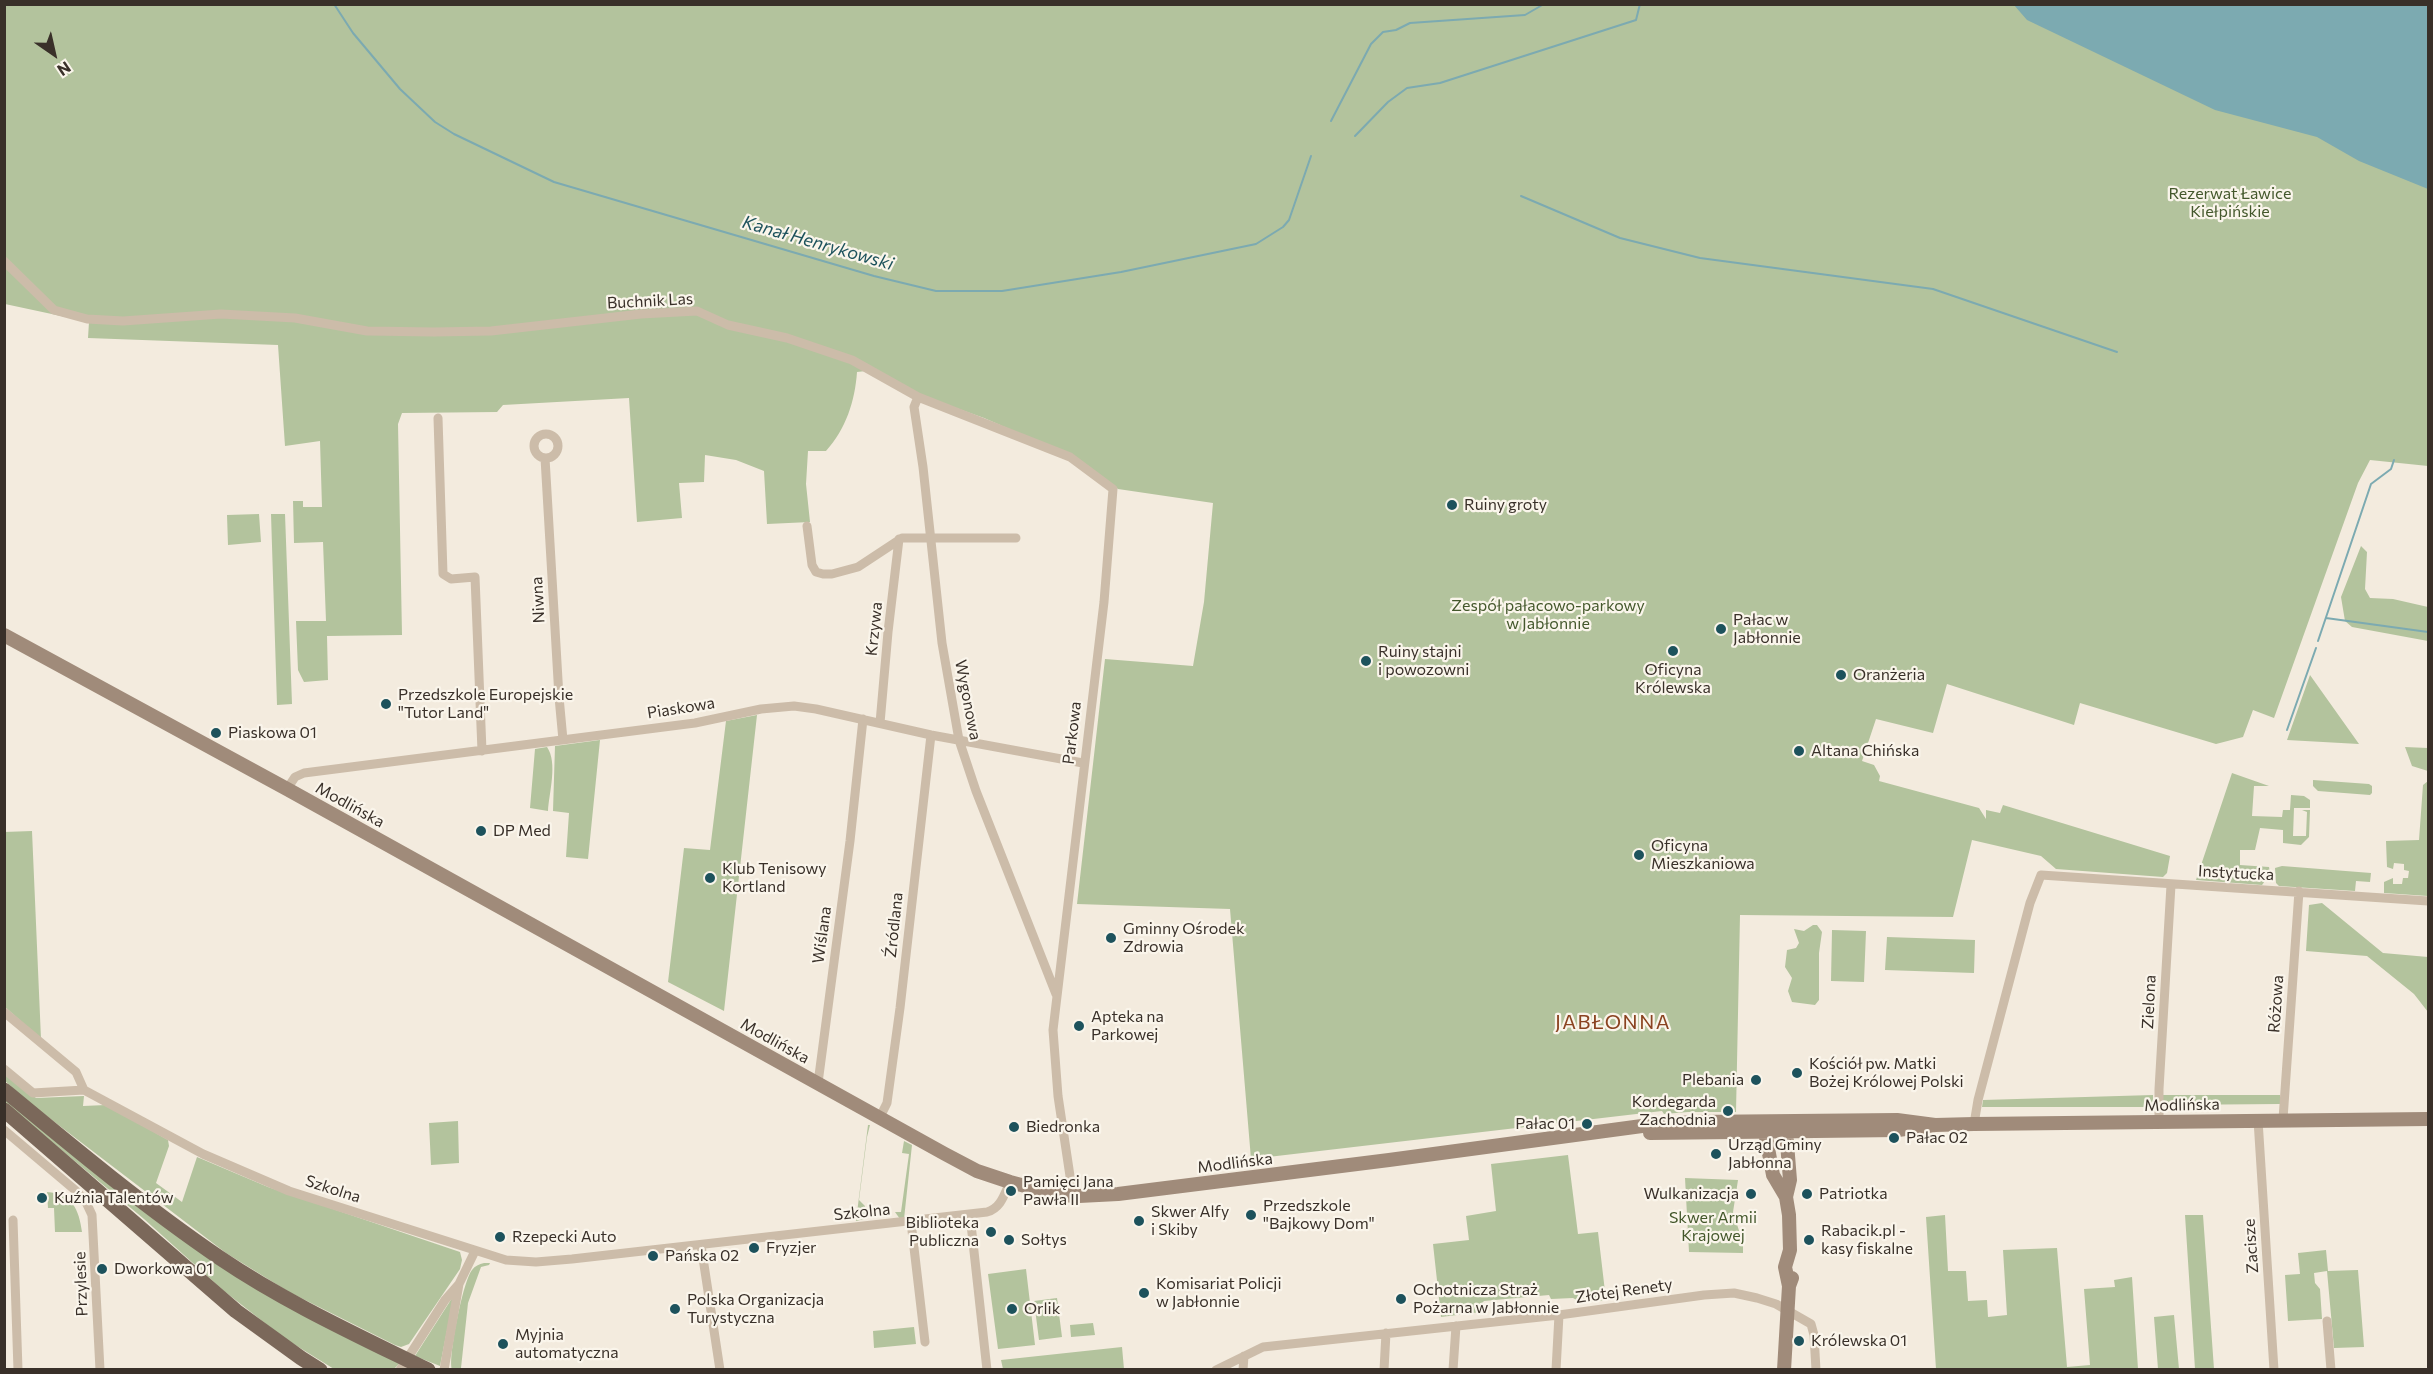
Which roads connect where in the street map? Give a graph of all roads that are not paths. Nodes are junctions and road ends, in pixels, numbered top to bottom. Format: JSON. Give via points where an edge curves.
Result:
{"nodes":[{"id":1,"x":4,"y":261,"type":"edge"},
{"id":2,"x":918,"y":397,"type":"junction"},
{"id":3,"x":438,"y":418,"type":"dead end"},
{"id":4,"x":545,"y":458,"type":"dead end"},
{"id":5,"x":807,"y":526,"type":"dead end"},
{"id":6,"x":931,"y":537,"type":"junction"},
{"id":7,"x":1016,"y":538,"type":"dead end"},
{"id":8,"x":899,"y":539,"type":"junction"},
{"id":9,"x":4,"y":635,"type":"edge"},
{"id":10,"x":863,"y":719,"type":"junction"},
{"id":11,"x":880,"y":723,"type":"junction"},
{"id":12,"x":931,"y":735,"type":"junction"},
{"id":13,"x":959,"y":740,"type":"junction"},
{"id":14,"x":563,"y":741,"type":"junction"},
{"id":15,"x":482,"y":751,"type":"junction"},
{"id":16,"x":1083,"y":764,"type":"junction"},
{"id":17,"x":287,"y":789,"type":"junction"},
{"id":18,"x":2171,"y":885,"type":"junction"},
{"id":19,"x":2299,"y":891,"type":"junction"},
{"id":20,"x":2428,"y":901,"type":"edge"},
{"id":21,"x":1056,"y":994,"type":"junction"},
{"id":22,"x":4,"y":1012,"type":"edge"},
{"id":23,"x":4,"y":1069,"type":"edge"},
{"id":24,"x":818,"y":1083,"type":"junction"},
{"id":25,"x":4,"y":1090,"type":"edge"},
{"id":26,"x":84,"y":1090,"type":"junction"},
{"id":27,"x":4,"y":1110,"type":"edge"},
{"id":28,"x":880,"y":1117,"type":"junction"},
{"id":29,"x":2283,"y":1119,"type":"junction"},
{"id":30,"x":2428,"y":1119,"type":"edge"},
{"id":31,"x":2258,"y":1120,"type":"junction"},
{"id":32,"x":2159,"y":1121,"type":"junction"},
{"id":33,"x":1974,"y":1124,"type":"junction"},
{"id":34,"x":1782,"y":1126,"type":"junction"},
{"id":35,"x":4,"y":1130,"type":"edge"},
{"id":36,"x":1765,"y":1132,"type":"junction"},
{"id":37,"x":1600,"y":1133,"type":"junction"},
{"id":38,"x":1010,"y":1182,"type":"junction"},
{"id":39,"x":1073,"y":1196,"type":"junction"},
{"id":40,"x":1786,"y":1197,"type":"junction"},
{"id":41,"x":970,"y":1215,"type":"junction"},
{"id":42,"x":14,"y":1220,"type":"dead end"},
{"id":43,"x":910,"y":1222,"type":"junction"},
{"id":44,"x":701,"y":1245,"type":"junction"},
{"id":45,"x":475,"y":1251,"type":"junction"},
{"id":46,"x":459,"y":1284,"type":"junction"},
{"id":47,"x":1787,"y":1310,"type":"junction"},
{"id":48,"x":1559,"y":1315,"type":"junction"},
{"id":49,"x":2327,"y":1320,"type":"dead end"},
{"id":50,"x":1455,"y":1326,"type":"junction"},
{"id":51,"x":1386,"y":1333,"type":"junction"},
{"id":52,"x":925,"y":1342,"type":"dead end"},
{"id":53,"x":1244,"y":1356,"type":"junction"},
{"id":54,"x":403,"y":1364,"type":"edge"},
{"id":55,"x":18,"y":1370,"type":"edge"},
{"id":56,"x":100,"y":1370,"type":"edge"},
{"id":57,"x":320,"y":1370,"type":"edge"},
{"id":58,"x":428,"y":1370,"type":"edge"},
{"id":59,"x":444,"y":1370,"type":"edge"},
{"id":60,"x":720,"y":1370,"type":"edge"},
{"id":61,"x":987,"y":1370,"type":"edge"},
{"id":62,"x":1216,"y":1370,"type":"edge"},
{"id":63,"x":1244,"y":1370,"type":"edge"},
{"id":64,"x":1384,"y":1370,"type":"edge"},
{"id":65,"x":1453,"y":1370,"type":"edge"},
{"id":66,"x":1556,"y":1370,"type":"edge"},
{"id":67,"x":1784,"y":1370,"type":"edge"},
{"id":68,"x":1816,"y":1370,"type":"edge"},
{"id":69,"x":2274,"y":1370,"type":"edge"},
{"id":70,"x":2331,"y":1370,"type":"edge"}],
"edges":[{"from":1,"to":2,"type":"street","name":"Buchnik Las","via":[[54,310],[87,319],[123,321],[221,314],[295,318],[367,331],[491,331],[697,311],[728,325],[787,338],[852,360]]},
{"from":2,"to":6,"type":"street","name":"Wygonowa","via":[[914,407]]},
{"from":2,"to":16,"type":"street","name":"Parkowa","via":[[1070,457],[1113,489],[1104,602]]},
{"from":3,"to":15,"type":"street","via":[[444,574],[451,579],[475,578]]},
{"from":4,"to":14,"type":"street","name":"Niwna"},
{"from":5,"to":8,"type":"street","via":[[812,565],[823,574],[858,567]]},
{"from":6,"to":7,"type":"street"},
{"from":6,"to":8,"type":"street"},
{"from":6,"to":13,"type":"street","name":"Wygonowa","via":[[942,643]]},
{"from":8,"to":11,"type":"street","name":"Krzywa"},
{"from":9,"to":17,"type":"main road","name":"Modlińska"},
{"from":10,"to":11,"type":"street","name":"Piaskowa"},
{"from":10,"to":14,"type":"street","name":"Piaskowa","via":[[780,706],[695,723]]},
{"from":10,"to":24,"type":"street","name":"Wiślana"},
{"from":11,"to":12,"type":"street","name":"Piaskowa"},
{"from":12,"to":13,"type":"street","name":"Piaskowa"},
{"from":12,"to":28,"type":"street","name":"Źródlana","via":[[900,1008],[887,1103]]},
{"from":13,"to":16,"type":"street","name":"Piaskowa"},
{"from":13,"to":21,"type":"street","name":"Wygonowa"},
{"from":14,"to":15,"type":"street","name":"Piaskowa"},
{"from":15,"to":17,"type":"street","name":"Piaskowa","via":[[304,773],[295,777]]},
{"from":16,"to":21,"type":"street","name":"Parkowa"},
{"from":17,"to":24,"type":"main road","name":"Modlińska"},
{"from":18,"to":19,"type":"street","name":"Instytucka"},
{"from":18,"to":32,"type":"street","name":"Zielona"},
{"from":18,"to":33,"type":"street","name":"Instytucka","via":[[2041,875],[2030,903]]},
{"from":19,"to":20,"type":"street","name":"Instytucka"},
{"from":19,"to":29,"type":"street","name":"Różowa"},
{"from":21,"to":39,"type":"street","name":"Parkowa","via":[[1053,1046]]},
{"from":22,"to":26,"type":"street","name":"Szkolna","via":[[76,1072]]},
{"from":23,"to":26,"type":"street","via":[[33,1093]]},
{"from":24,"to":28,"type":"main road","name":"Modlińska"},
{"from":25,"to":54,"type":"main road","via":[[221,1258]]},
{"from":26,"to":45,"type":"street","name":"Szkolna","via":[[203,1154],[289,1191]]},
{"from":27,"to":57,"type":"main road","via":[[236,1311]]},
{"from":28,"to":38,"type":"main road","name":"Modlińska","via":[[977,1171]]},
{"from":29,"to":30,"type":"main road","name":"Modlińska"},
{"from":29,"to":31,"type":"main road","name":"Modlińska"},
{"from":31,"to":32,"type":"main road","name":"Modlińska"},
{"from":31,"to":69,"type":"street","name":"Zacisze"},
{"from":32,"to":33,"type":"main road","name":"Modlińska"},
{"from":33,"to":34,"type":"main road","name":"Modlińska","via":[[1898,1130]]},
{"from":34,"to":36,"type":"main road","name":"Modlińska"},
{"from":34,"to":37,"type":"main road","name":"Modlińska","via":[[1693,1122]]},
{"from":34,"to":40,"type":"main road","via":[[1790,1180]]},
{"from":35,"to":56,"type":"street","name":"Przylesie","via":[[85,1200],[92,1215]]},
{"from":36,"to":37,"type":"main road","name":"Modlińska"},
{"from":36,"to":40,"type":"main road","via":[[1773,1175]]},
{"from":37,"to":39,"type":"main road","name":"Modlińska","via":[[1118,1194]]},
{"from":38,"to":39,"type":"main road","name":"Modlińska"},
{"from":38,"to":41,"type":"street","name":"Szkolna","via":[[994,1210]]},
{"from":40,"to":47,"type":"main road","via":[[1794,1268]]},
{"from":41,"to":43,"type":"street","name":"Szkolna"},
{"from":41,"to":61,"type":"street"},
{"from":42,"to":55,"type":"street"},
{"from":43,"to":44,"type":"street","name":"Szkolna"},
{"from":43,"to":52,"type":"street"},
{"from":44,"to":45,"type":"street","name":"Szkolna","via":[[536,1262],[506,1260]]},
{"from":44,"to":60,"type":"street"},
{"from":45,"to":46,"type":"street"},
{"from":46,"to":54,"type":"street"},
{"from":46,"to":59,"type":"street"},
{"from":47,"to":48,"type":"street","name":"Złotej Renety","via":[[1734,1293]]},
{"from":47,"to":67,"type":"main road"},
{"from":47,"to":68,"type":"street","name":"Złotej Renety","via":[[1811,1324]]},
{"from":48,"to":50,"type":"street","name":"Złotej Renety"},
{"from":48,"to":66,"type":"street"},
{"from":49,"to":70,"type":"street"},
{"from":50,"to":51,"type":"street","name":"Złotej Renety"},
{"from":50,"to":65,"type":"street"},
{"from":51,"to":53,"type":"street","name":"Złotej Renety","via":[[1263,1347]]},
{"from":51,"to":64,"type":"street"},
{"from":53,"to":62,"type":"street","name":"Złotej Renety"},
{"from":53,"to":63,"type":"street"},
{"from":54,"to":58,"type":"main road"}]}
